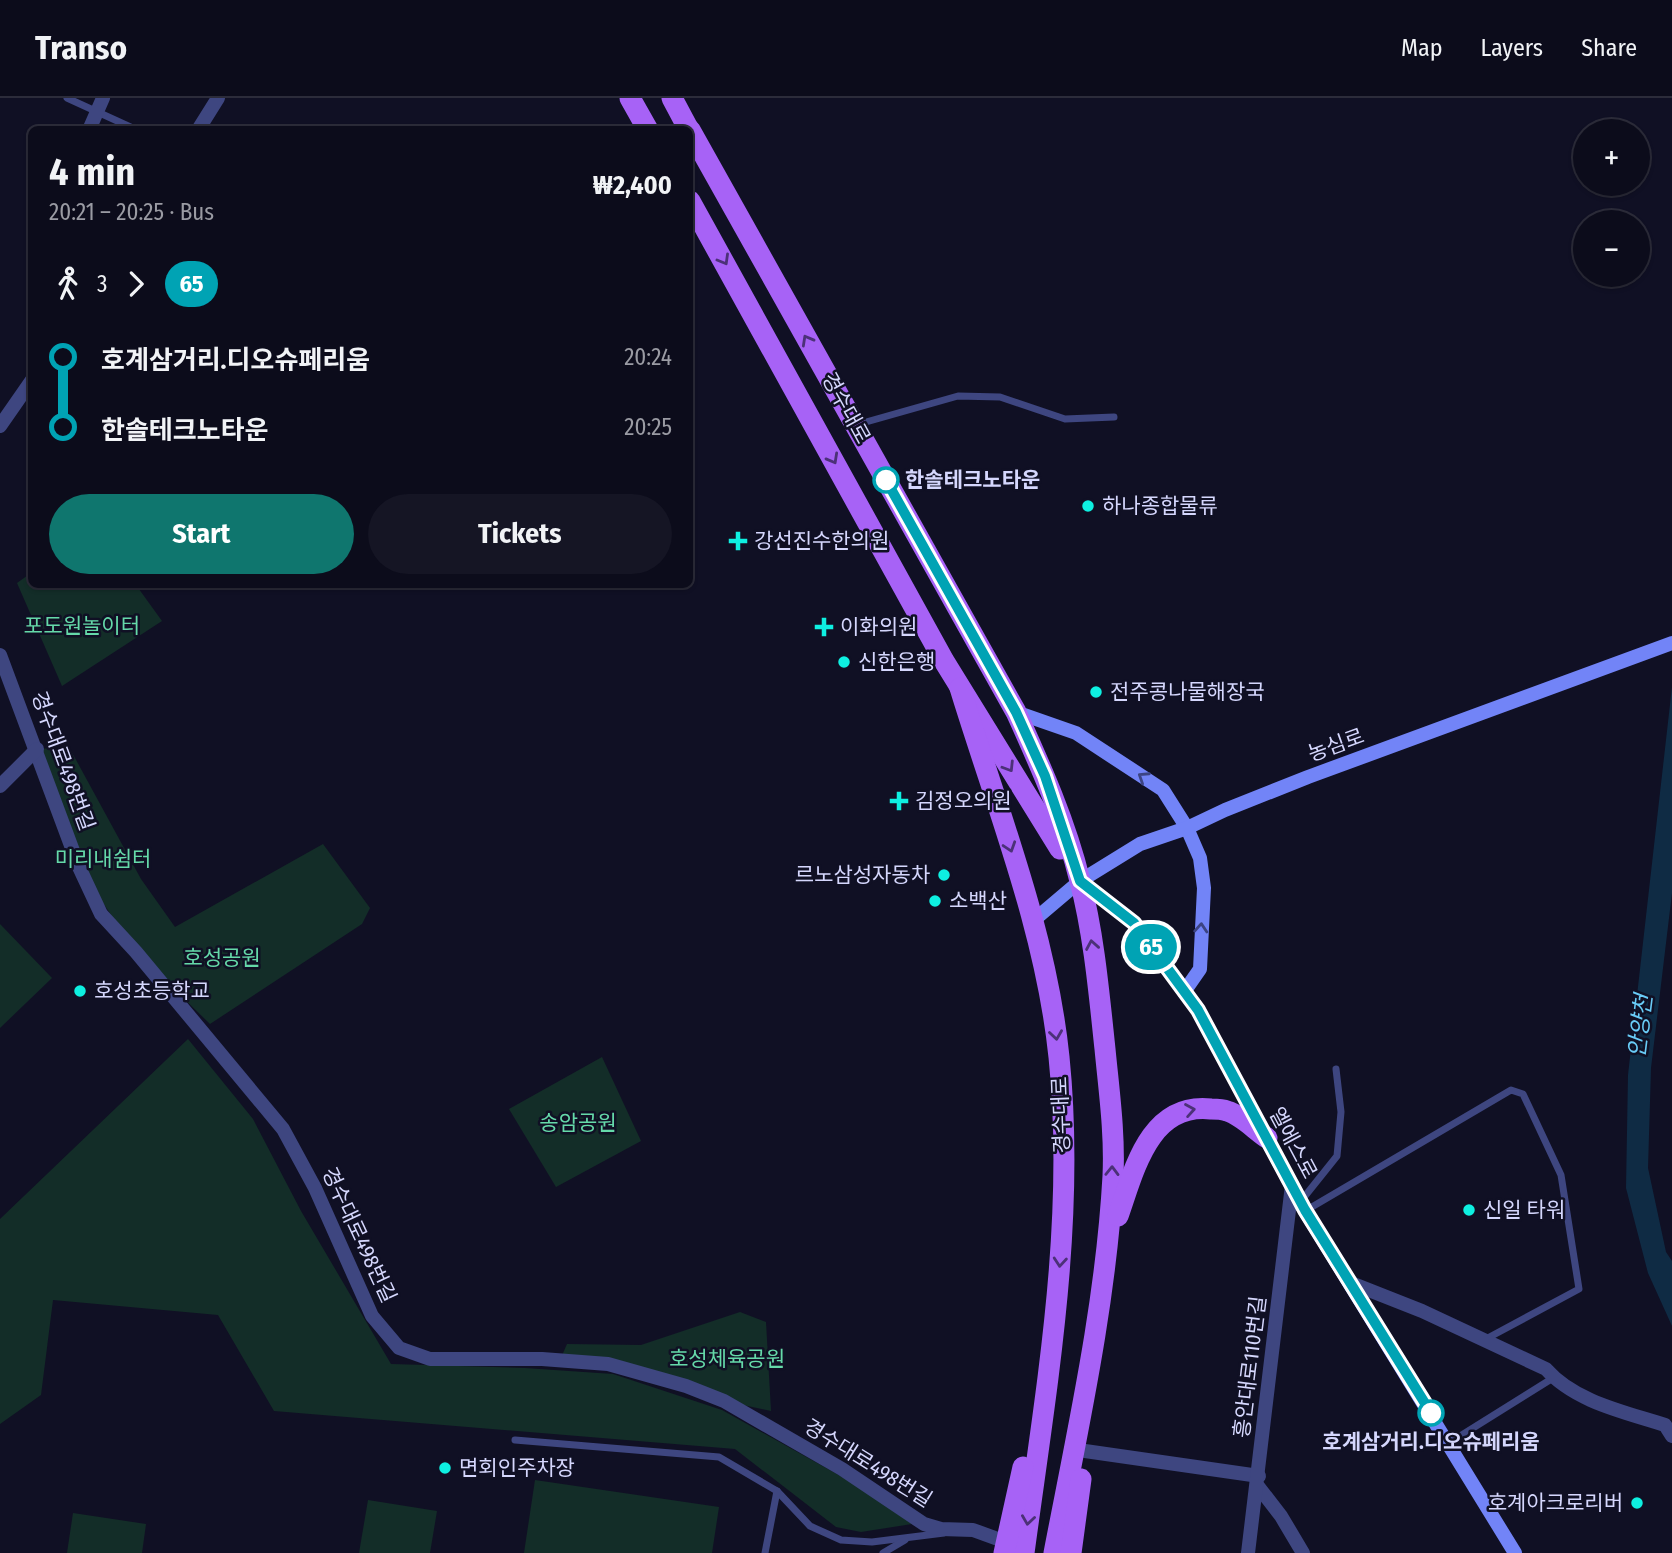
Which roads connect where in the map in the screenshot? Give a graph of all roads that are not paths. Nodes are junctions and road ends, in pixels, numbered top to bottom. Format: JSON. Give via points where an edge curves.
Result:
{"nodes":[{"id":1,"x":67,"y":98,"type":"edge"},
{"id":2,"x":218,"y":98,"type":"edge"},
{"id":3,"x":630,"y":98,"type":"edge"},
{"id":4,"x":671,"y":98,"type":"edge"},
{"id":5,"x":100,"y":105,"type":"edge"},
{"id":6,"x":91,"y":126,"type":"edge"},
{"id":7,"x":131,"y":126,"type":"edge"},
{"id":8,"x":200,"y":126,"type":"edge"},
{"id":9,"x":646,"y":126,"type":"edge"},
{"id":10,"x":687,"y":126,"type":"edge"},
{"id":11,"x":693,"y":137,"type":"edge"},
{"id":12,"x":693,"y":206,"type":"edge"},
{"id":13,"x":28,"y":386,"type":"edge"},
{"id":14,"x":1114,"y":417,"type":"dead end"},
{"id":15,"x":855,"y":425,"type":"junction"},
{"id":16,"x":0,"y":426,"type":"edge"},
{"id":17,"x":1672,"y":643,"type":"edge"},
{"id":18,"x":0,"y":654,"type":"edge"},
{"id":19,"x":960,"y":688,"type":"junction"},
{"id":20,"x":1016,"y":712,"type":"junction"},
{"id":21,"x":37,"y":749,"type":"junction"},
{"id":22,"x":0,"y":786,"type":"edge"},
{"id":23,"x":1187,"y":828,"type":"junction"},
{"id":24,"x":1080,"y":881,"type":"junction"},
{"id":25,"x":1034,"y":920,"type":"junction"},
{"id":26,"x":1184,"y":992,"type":"junction"},
{"id":27,"x":1336,"y":1069,"type":"dead end"},
{"id":28,"x":1267,"y":1138,"type":"junction"},
{"id":29,"x":1292,"y":1185,"type":"junction"},
{"id":30,"x":1303,"y":1206,"type":"junction"},
{"id":31,"x":1108,"y":1245,"type":"junction"},
{"id":32,"x":1352,"y":1283,"type":"junction"},
{"id":33,"x":1095,"y":1337,"type":"junction"},
{"id":34,"x":1483,"y":1340,"type":"junction"},
{"id":35,"x":1553,"y":1378,"type":"junction"},
{"id":36,"x":1672,"y":1436,"type":"edge"},
{"id":37,"x":515,"y":1440,"type":"dead end"},
{"id":38,"x":1449,"y":1443,"type":"junction"},
{"id":39,"x":1085,"y":1451,"type":"junction"},
{"id":40,"x":1258,"y":1481,"type":"junction"},
{"id":41,"x":777,"y":1491,"type":"junction"},
{"id":42,"x":972,"y":1530,"type":"junction"},
{"id":43,"x":908,"y":1538,"type":"junction"},
{"id":44,"x":1011,"y":1549,"type":"edge"},
{"id":45,"x":765,"y":1553,"type":"edge"},
{"id":46,"x":883,"y":1553,"type":"edge"},
{"id":47,"x":1054,"y":1553,"type":"edge"},
{"id":48,"x":1071,"y":1553,"type":"edge"},
{"id":49,"x":1248,"y":1553,"type":"edge"},
{"id":50,"x":1303,"y":1553,"type":"edge"},
{"id":51,"x":1515,"y":1553,"type":"edge"}],
"edges":[{"from":1,"to":5,"type":"lane"},
{"from":2,"to":8,"type":"street"},
{"from":3,"to":9,"type":"main road"},
{"from":4,"to":10,"type":"main road","name":"경수대로"},
{"from":5,"to":6,"type":"street"},
{"from":5,"to":7,"type":"lane"},
{"from":15,"to":11,"type":"main road","name":"경수대로","one_way":true},
{"from":12,"to":19,"type":"main road","name":"경수대로","one_way":true},
{"from":13,"to":16,"type":"street"},
{"from":14,"to":15,"type":"lane","via":[[1065,419],[1000,397],[958,396]]},
{"from":15,"to":20,"type":"main road","name":"경수대로"},
{"from":17,"to":23,"type":"street","name":"농심로","via":[[1308,778]]},
{"from":18,"to":21,"type":"street","name":"경수대로498번길"},
{"from":19,"to":24,"type":"main road","name":"경수대로","one_way":true},
{"from":19,"to":25,"type":"main road","name":"경수대로","one_way":true},
{"from":23,"to":20,"type":"street","one_way":true,"via":[[1163,790],[1076,733]]},
{"from":20,"to":24,"type":"main road","name":"경수대로","via":[[1045,776]]},
{"from":21,"to":22,"type":"street"},
{"from":21,"to":42,"type":"street","name":"경수대로498번길","via":[[79,867],[101,914],[283,1129],[315,1188],[372,1316],[399,1348],[430,1360],[542,1359],[608,1364],[686,1386],[724,1401],[842,1469],[924,1524]]},
{"from":23,"to":24,"type":"street","name":"농심로","via":[[1140,844]]},
{"from":26,"to":23,"type":"street","one_way":true,"via":[[1200,969],[1204,888],[1200,858]]},
{"from":24,"to":25,"type":"street","name":"농심로"},
{"from":24,"to":26,"type":"street","name":"엘에스로","via":[[1134,923]]},
{"from":31,"to":24,"type":"main road","name":"경수대로","one_way":true,"via":[[1112,1114],[1100,992]]},
{"from":25,"to":44,"type":"main road","name":"경수대로","one_way":true,"via":[[1059,1057],[1064,1177],[1054,1331]]},
{"from":26,"to":28,"type":"street","name":"엘에스로"},
{"from":27,"to":30,"type":"lane","via":[[1341,1112],[1337,1156]]},
{"from":28,"to":29,"type":"street","name":"엘에스로"},
{"from":31,"to":28,"type":"main road","one_way":true,"via":[[1135,1167],[1156,1129],[1175,1113],[1199,1108],[1228,1111]]},
{"from":29,"to":30,"type":"street","name":"엘에스로"},
{"from":29,"to":40,"type":"street","name":"흥안대로110번길"},
{"from":30,"to":32,"type":"street","name":"엘에스로"},
{"from":30,"to":34,"type":"lane","via":[[1511,1090],[1523,1094],[1561,1175],[1579,1289]]},
{"from":31,"to":33,"type":"main road","name":"경수대로"},
{"from":32,"to":34,"type":"street"},
{"from":32,"to":38,"type":"street","name":"엘에스로"},
{"from":33,"to":39,"type":"main road"},
{"from":33,"to":47,"type":"main road","name":"경수대로"},
{"from":34,"to":35,"type":"street","via":[[1546,1370]]},
{"from":35,"to":36,"type":"street","via":[[1592,1401],[1665,1426]]},
{"from":35,"to":38,"type":"lane"},
{"from":37,"to":41,"type":"lane","via":[[719,1457]]},
{"from":38,"to":51,"type":"street","name":"엘에스로"},
{"from":39,"to":40,"type":"street"},
{"from":39,"to":48,"type":"main road"},
{"from":40,"to":49,"type":"street","name":"흥안대로110번길"},
{"from":40,"to":50,"type":"street"},
{"from":41,"to":43,"type":"lane","via":[[810,1526],[841,1541]]},
{"from":41,"to":45,"type":"lane"},
{"from":42,"to":43,"type":"lane"},
{"from":42,"to":44,"type":"street","name":"경수대로498번길"},
{"from":43,"to":46,"type":"lane"}]}
